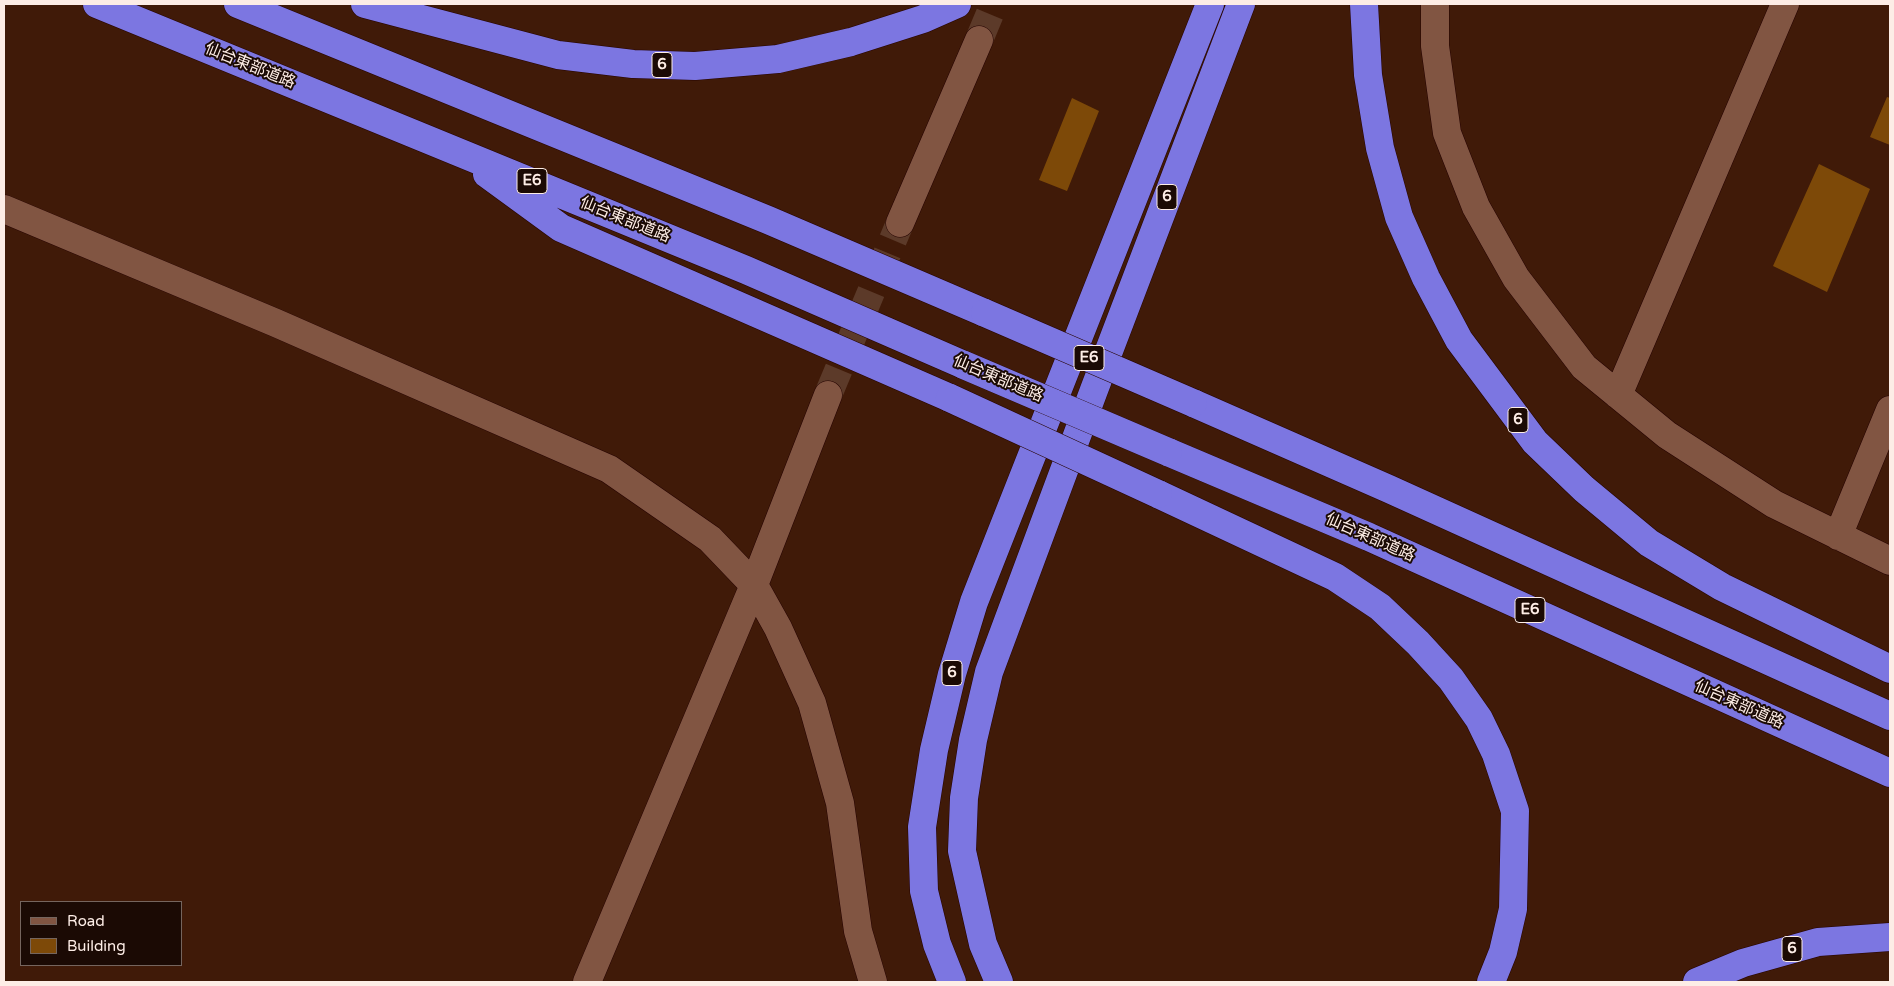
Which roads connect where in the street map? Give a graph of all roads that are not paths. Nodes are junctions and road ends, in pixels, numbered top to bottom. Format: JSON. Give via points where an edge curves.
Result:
{"nodes":[{"id":1,"x":97,"y":4,"type":"edge"},
{"id":2,"x":238,"y":4,"type":"edge"},
{"id":3,"x":365,"y":4,"type":"edge"},
{"id":4,"x":957,"y":4,"type":"edge"},
{"id":5,"x":1210,"y":4,"type":"edge"},
{"id":6,"x":1241,"y":4,"type":"edge"},
{"id":7,"x":1364,"y":4,"type":"edge"},
{"id":8,"x":1436,"y":4,"type":"edge"},
{"id":9,"x":1784,"y":4,"type":"edge"},
{"id":10,"x":979,"y":40,"type":"tunnel mouth"},
{"id":11,"x":450,"y":147,"type":"junction"},
{"id":12,"x":4,"y":209,"type":"edge"},
{"id":13,"x":900,"y":223,"type":"tunnel mouth"},
{"id":14,"x":828,"y":395,"type":"tunnel mouth"},
{"id":15,"x":1618,"y":395,"type":"junction"},
{"id":16,"x":1890,"y":410,"type":"edge"},
{"id":17,"x":1838,"y":536,"type":"junction"},
{"id":18,"x":1890,"y":561,"type":"edge"},
{"id":19,"x":754,"y":585,"type":"junction"},
{"id":20,"x":1890,"y":669,"type":"edge"},
{"id":21,"x":1890,"y":716,"type":"edge"},
{"id":22,"x":1890,"y":774,"type":"edge"},
{"id":23,"x":1890,"y":937,"type":"edge"},
{"id":24,"x":587,"y":982,"type":"edge"},
{"id":25,"x":873,"y":982,"type":"edge"},
{"id":26,"x":952,"y":982,"type":"edge"},
{"id":27,"x":999,"y":982,"type":"edge"},
{"id":28,"x":1491,"y":982,"type":"edge"},
{"id":29,"x":1697,"y":982,"type":"edge"}],
"edges":[{"from":1,"to":11,"type":"highway","name":"仙台東部道路","number":"E6"},
{"from":2,"to":21,"type":"highway","number":"E6","bridge":true,"via":[[768,220],[985,313],[1389,489]]},
{"from":3,"to":4,"type":"highway","number":"6","via":[[558,55],[633,64],[695,66],[778,58],[851,42],[923,19]]},
{"from":5,"to":26,"type":"highway","number":"6","via":[[974,602],[952,674],[934,750],[922,827],[924,891],[937,944]]},
{"from":6,"to":27,"type":"highway","number":"6","via":[[989,672],[964,798],[962,851],[983,944]]},
{"from":7,"to":20,"type":"highway","number":"6","via":[[1368,75],[1380,148],[1399,217],[1459,340],[1535,442],[1649,543],[1722,587]]},
{"from":8,"to":15,"type":"street","via":[[1435,46],[1447,133],[1476,207],[1516,278],[1584,367]]},
{"from":9,"to":15,"type":"street"},
{"from":10,"to":13,"type":"street"},
{"from":11,"to":22,"type":"highway","name":"仙台東部道路","number":"E6","bridge":true,"via":[[1369,537]]},
{"from":11,"to":28,"type":"highway","bridge":true,"via":[[561,228],[950,398],[1158,494],[1335,577],[1380,607],[1451,679],[1478,718],[1496,754],[1515,811],[1513,910],[1503,952]]},
{"from":12,"to":19,"type":"street","via":[[276,323],[609,469],[710,539]]},
{"from":14,"to":19,"type":"street"},
{"from":15,"to":17,"type":"street","via":[[1668,435],[1774,504]]},
{"from":16,"to":17,"type":"street"},
{"from":17,"to":18,"type":"street"},
{"from":19,"to":24,"type":"street"},
{"from":19,"to":25,"type":"street","via":[[778,628],[812,703],[840,803],[858,931]]},
{"from":23,"to":29,"type":"highway","number":"6","via":[[1818,942],[1744,963]]}]}
